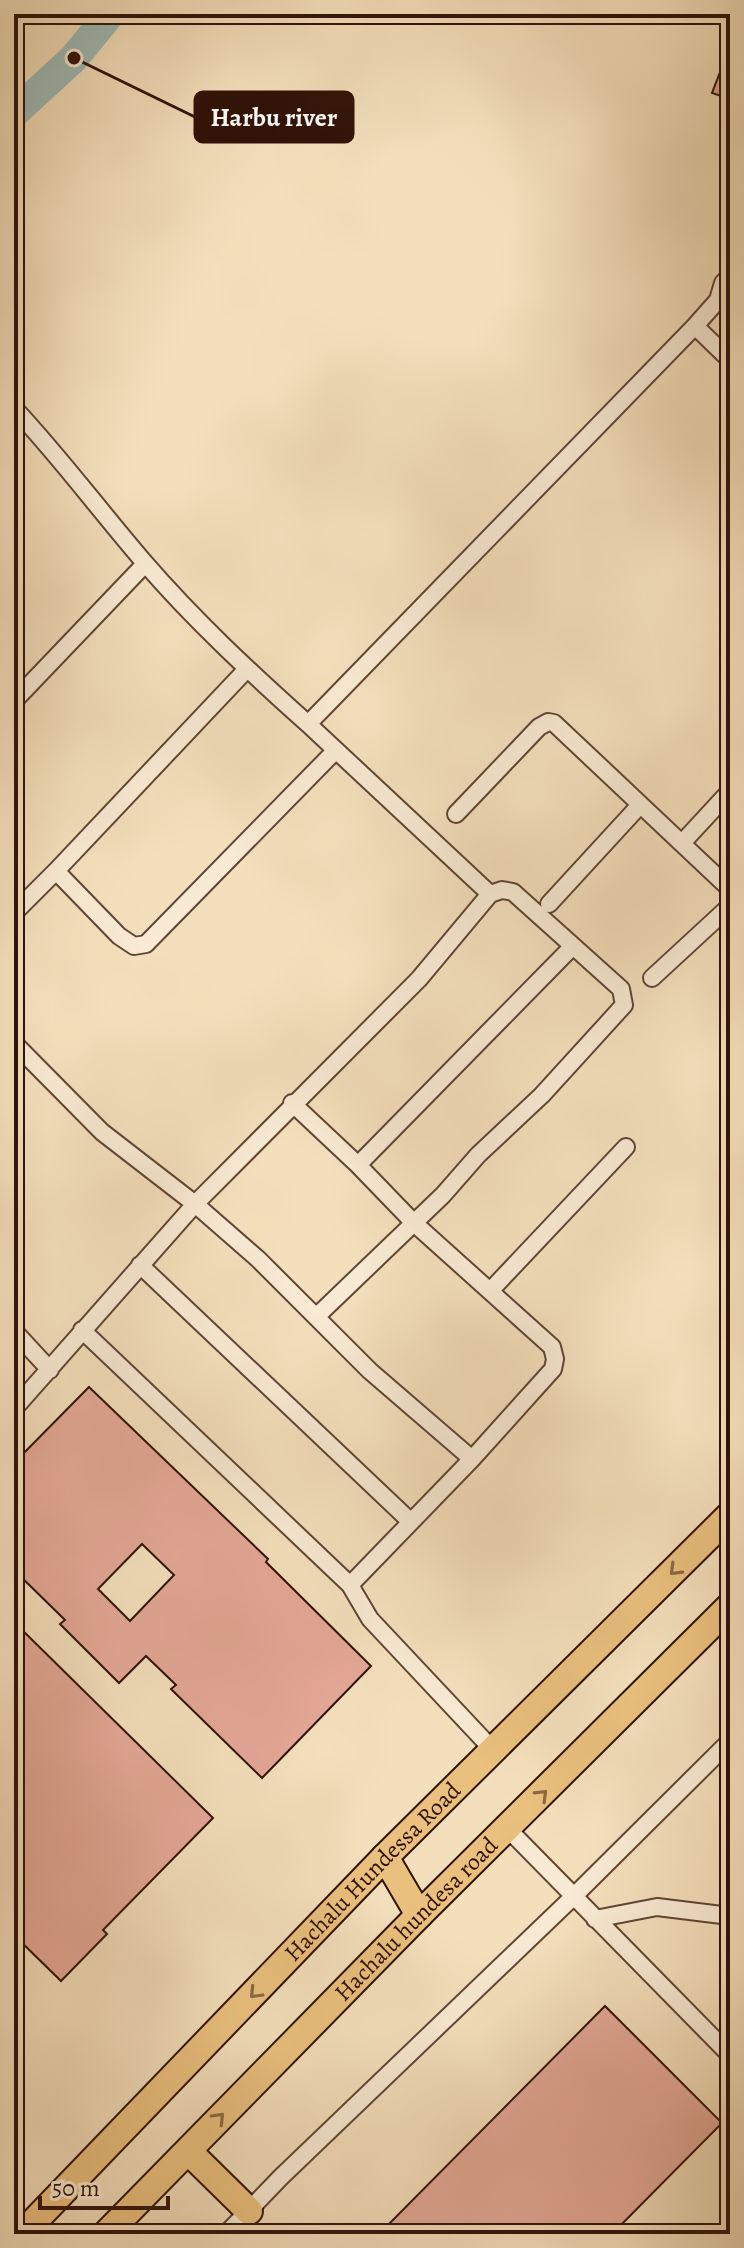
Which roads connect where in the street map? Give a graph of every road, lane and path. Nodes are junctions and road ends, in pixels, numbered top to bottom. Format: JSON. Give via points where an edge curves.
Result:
{"nodes":[{"id":1,"x":730,"y":276,"type":"edge"},
{"id":2,"x":724,"y":299,"type":"edge"},
{"id":3,"x":695,"y":326,"type":"junction"},
{"id":4,"x":730,"y":360,"type":"edge"},
{"id":5,"x":14,"y":408,"type":"edge"},
{"id":6,"x":145,"y":564,"type":"junction"},
{"id":7,"x":247,"y":669,"type":"junction"},
{"id":8,"x":14,"y":701,"type":"edge"},
{"id":9,"x":308,"y":724,"type":"junction"},
{"id":10,"x":335,"y":751,"type":"junction"},
{"id":11,"x":730,"y":791,"type":"edge"},
{"id":12,"x":640,"y":805,"type":"junction"},
{"id":13,"x":456,"y":814,"type":"dead end"},
{"id":14,"x":682,"y":843,"type":"junction"},
{"id":15,"x":56,"y":871,"type":"junction"},
{"id":16,"x":730,"y":889,"type":"edge"},
{"id":17,"x":490,"y":894,"type":"junction"},
{"id":18,"x":549,"y":904,"type":"dead end"},
{"id":19,"x":730,"y":906,"type":"edge"},
{"id":20,"x":18,"y":909,"type":"dead end"},
{"id":21,"x":573,"y":946,"type":"junction"},
{"id":22,"x":652,"y":978,"type":"dead end"},
{"id":23,"x":14,"y":1043,"type":"edge"},
{"id":24,"x":292,"y":1103,"type":"junction"},
{"id":25,"x":626,"y":1147,"type":"dead end"},
{"id":26,"x":358,"y":1165,"type":"junction"},
{"id":27,"x":195,"y":1204,"type":"junction"},
{"id":28,"x":414,"y":1223,"type":"junction"},
{"id":29,"x":140,"y":1265,"type":"junction"},
{"id":30,"x":490,"y":1291,"type":"junction"},
{"id":31,"x":317,"y":1316,"type":"junction"},
{"id":32,"x":82,"y":1330,"type":"junction"},
{"id":33,"x":14,"y":1331,"type":"edge"},
{"id":34,"x":50,"y":1370,"type":"junction"},
{"id":35,"x":14,"y":1409,"type":"edge"},
{"id":36,"x":472,"y":1459,"type":"junction"},
{"id":37,"x":730,"y":1515,"type":"edge"},
{"id":38,"x":410,"y":1521,"type":"junction"},
{"id":39,"x":350,"y":1585,"type":"junction"},
{"id":40,"x":730,"y":1606,"type":"edge"},
{"id":41,"x":730,"y":1741,"type":"edge"},
{"id":42,"x":493,"y":1750,"type":"junction"},
{"id":43,"x":508,"y":1829,"type":"junction"},
{"id":44,"x":385,"y":1857,"type":"junction"},
{"id":45,"x":573,"y":1897,"type":"junction"},
{"id":46,"x":419,"y":1915,"type":"junction"},
{"id":47,"x":730,"y":1916,"type":"edge"},
{"id":48,"x":595,"y":1919,"type":"junction"},
{"id":49,"x":730,"y":2055,"type":"edge"},
{"id":50,"x":188,"y":2151,"type":"junction"},
{"id":51,"x":249,"y":2211,"type":"junction"},
{"id":52,"x":22,"y":2234,"type":"edge"},
{"id":53,"x":106,"y":2234,"type":"edge"},
{"id":54,"x":226,"y":2234,"type":"edge"}],
"edges":[{"from":1,"to":2,"type":"street","via":[[723,283]]},
{"from":2,"to":3,"type":"street"},
{"from":3,"to":4,"type":"street"},
{"from":3,"to":9,"type":"street"},
{"from":5,"to":6,"type":"street"},
{"from":6,"to":7,"type":"street"},
{"from":6,"to":8,"type":"street"},
{"from":7,"to":9,"type":"street"},
{"from":7,"to":15,"type":"street"},
{"from":9,"to":10,"type":"street"},
{"from":10,"to":15,"type":"street","via":[[146,944],[134,946],[119,936]]},
{"from":10,"to":17,"type":"street"},
{"from":11,"to":14,"type":"street"},
{"from":12,"to":13,"type":"street","via":[[564,730],[548,722]]},
{"from":12,"to":14,"type":"street"},
{"from":12,"to":18,"type":"street"},
{"from":14,"to":16,"type":"street"},
{"from":15,"to":20,"type":"street"},
{"from":17,"to":21,"type":"street","via":[[513,892]]},
{"from":17,"to":24,"type":"street","via":[[419,979]]},
{"from":19,"to":22,"type":"street"},
{"from":21,"to":26,"type":"street"},
{"from":21,"to":28,"type":"street","via":[[621,989],[624,1005]]},
{"from":23,"to":27,"type":"street","via":[[102,1132]]},
{"from":24,"to":26,"type":"street"},
{"from":24,"to":27,"type":"street"},
{"from":25,"to":30,"type":"street"},
{"from":26,"to":28,"type":"street"},
{"from":27,"to":29,"type":"street"},
{"from":27,"to":31,"type":"street"},
{"from":28,"to":30,"type":"street"},
{"from":28,"to":31,"type":"street"},
{"from":29,"to":32,"type":"street"},
{"from":29,"to":38,"type":"street"},
{"from":30,"to":36,"type":"street","via":[[552,1347],[555,1359],[553,1369]]},
{"from":31,"to":36,"type":"street","via":[[370,1371]]},
{"from":32,"to":34,"type":"street"},
{"from":32,"to":39,"type":"street"},
{"from":33,"to":34,"type":"street"},
{"from":34,"to":35,"type":"street"},
{"from":36,"to":38,"type":"street"},
{"from":37,"to":42,"type":"main road","name":"Hachalu Hundessa Road","one_way":true},
{"from":38,"to":39,"type":"street"},
{"from":39,"to":42,"type":"street","via":[[370,1619]]},
{"from":43,"to":40,"type":"main road","name":"Hachalu hundesa road","one_way":true},
{"from":41,"to":45,"type":"street"},
{"from":42,"to":44,"type":"main road","name":"Hachalu Hundessa Road"},
{"from":43,"to":45,"type":"street"},
{"from":43,"to":46,"type":"main road","name":"Hachalu hundesa road"},
{"from":44,"to":46,"type":"main road"},
{"from":44,"to":52,"type":"main road","name":"Hachalu Hundessa Road","one_way":true},
{"from":45,"to":48,"type":"street"},
{"from":45,"to":51,"type":"street"},
{"from":50,"to":46,"type":"main road","name":"Hachalu hundesa road","one_way":true},
{"from":47,"to":48,"type":"street","via":[[657,1907]]},
{"from":48,"to":49,"type":"street"},
{"from":50,"to":51,"type":"main road"},
{"from":50,"to":53,"type":"main road","name":"Hachalu hundesa road"},
{"from":51,"to":54,"type":"street"}]}
